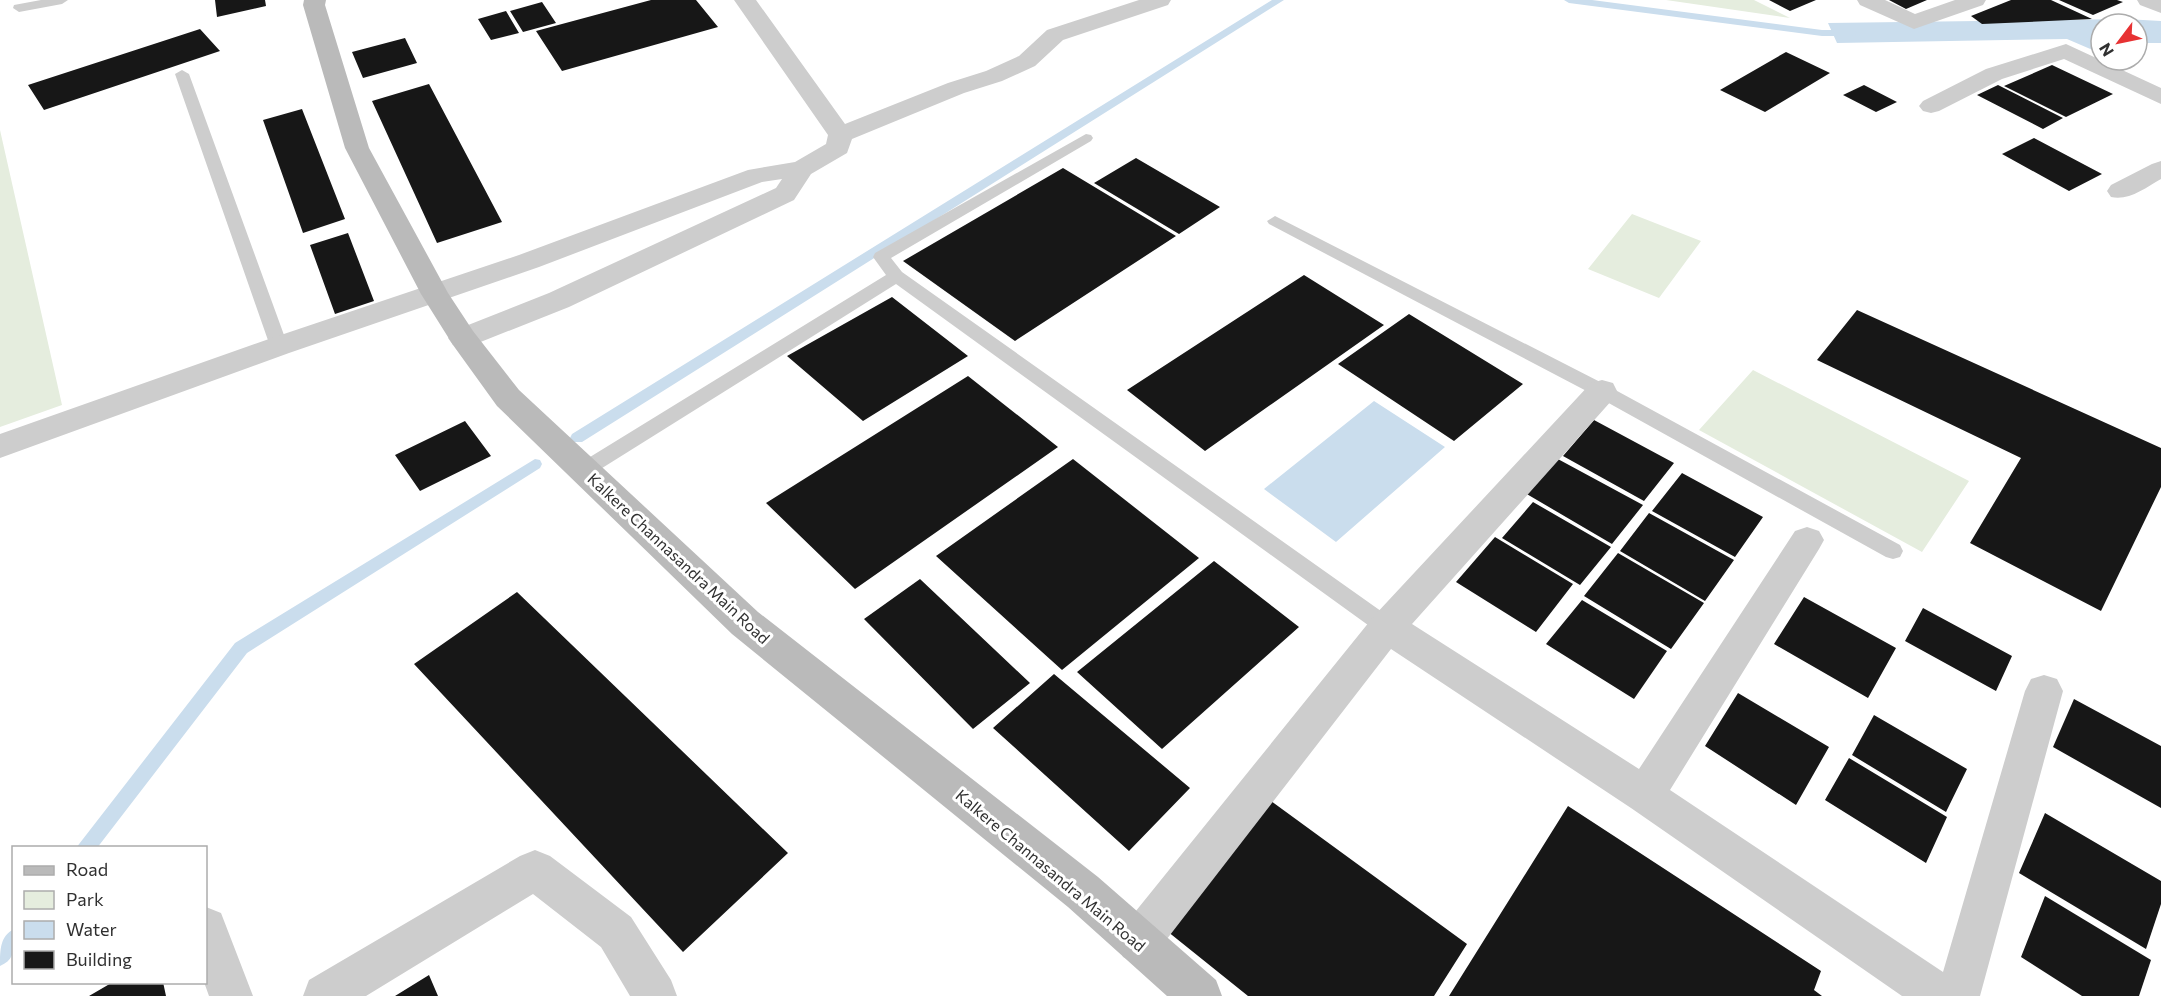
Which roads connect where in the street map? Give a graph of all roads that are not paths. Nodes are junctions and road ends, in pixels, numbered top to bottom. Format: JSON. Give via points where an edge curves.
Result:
{"nodes":[{"id":1,"x":62,"y":0,"type":"edge"},
{"id":2,"x":315,"y":0,"type":"edge"},
{"id":3,"x":745,"y":0,"type":"edge"},
{"id":4,"x":1160,"y":0,"type":"edge"},
{"id":5,"x":1868,"y":0,"type":"edge"},
{"id":6,"x":1976,"y":0,"type":"edge"},
{"id":7,"x":2148,"y":0,"type":"edge"},
{"id":8,"x":2161,"y":6,"type":"edge"},
{"id":9,"x":19,"y":8,"type":"dead end"},
{"id":10,"x":182,"y":74,"type":"dead end"},
{"id":11,"x":2161,"y":97,"type":"edge"},
{"id":12,"x":1931,"y":106,"type":"dead end"},
{"id":13,"x":840,"y":135,"type":"junction"},
{"id":14,"x":1086,"y":138,"type":"dead end"},
{"id":15,"x":802,"y":169,"type":"junction"},
{"id":16,"x":2161,"y":169,"type":"edge"},
{"id":17,"x":2120,"y":191,"type":"dead end"},
{"id":18,"x":1275,"y":221,"type":"dead end"},
{"id":19,"x":896,"y":276,"type":"junction"},
{"id":20,"x":435,"y":294,"type":"junction"},
{"id":21,"x":463,"y":338,"type":"junction"},
{"id":22,"x":279,"y":345,"type":"junction"},
{"id":23,"x":1602,"y":391,"type":"junction"},
{"id":24,"x":0,"y":446,"type":"edge"},
{"id":25,"x":584,"y":470,"type":"junction"},
{"id":26,"x":1807,"y":540,"type":"dead end"},
{"id":27,"x":1893,"y":551,"type":"dead end"},
{"id":28,"x":1387,"y":627,"type":"junction"},
{"id":29,"x":2044,"y":691,"type":"dead end"},
{"id":30,"x":1645,"y":795,"type":"junction"},
{"id":31,"x":207,"y":931,"type":"edge"},
{"id":32,"x":1138,"y":942,"type":"junction"},
{"id":33,"x":231,"y":996,"type":"edge"},
{"id":34,"x":325,"y":996,"type":"edge"},
{"id":35,"x":655,"y":996,"type":"edge"},
{"id":36,"x":1200,"y":996,"type":"edge"},
{"id":37,"x":1940,"y":996,"type":"edge"},
{"id":38,"x":1958,"y":996,"type":"edge"}],
"edges":[{"from":1,"to":9,"type":"lane"},
{"from":2,"to":20,"type":"main road","name":"Kalkere Channasandra Main Road","via":[[357,148]]},
{"from":3,"to":13,"type":"street"},
{"from":4,"to":13,"type":"street","via":[[1055,35],[1027,61]]},
{"from":5,"to":6,"type":"street","via":[[1914,22]]},
{"from":7,"to":8,"type":"street"},
{"from":10,"to":22,"type":"lane"},
{"from":11,"to":12,"type":"street","via":[[2066,51],[1994,74]]},
{"from":13,"to":15,"type":"street","via":[[838,147]]},
{"from":14,"to":19,"type":"lane","via":[[880,257]]},
{"from":15,"to":20,"type":"street","via":[[757,175]]},
{"from":15,"to":21,"type":"street","via":[[785,195],[559,300]]},
{"from":16,"to":17,"type":"street"},
{"from":18,"to":23,"type":"lane"},
{"from":19,"to":25,"type":"lane"},
{"from":19,"to":28,"type":"lane"},
{"from":20,"to":21,"type":"main road","name":"Kalkere Channasandra Main Road"},
{"from":20,"to":22,"type":"street"},
{"from":21,"to":25,"type":"main road","name":"Kalkere Channasandra Main Road","via":[[508,398]]},
{"from":22,"to":24,"type":"street"},
{"from":23,"to":27,"type":"lane"},
{"from":23,"to":28,"type":"street"},
{"from":25,"to":32,"type":"main road","name":"Kalkere Channasandra Main Road","via":[[745,623],[1083,892]]},
{"from":26,"to":30,"type":"street"},
{"from":28,"to":30,"type":"street"},
{"from":28,"to":32,"type":"street"},
{"from":29,"to":38,"type":"street"},
{"from":30,"to":37,"type":"street"},
{"from":31,"to":33,"type":"street"},
{"from":32,"to":36,"type":"main road","name":"Kalkere Channasandra Main Road"},
{"from":34,"to":35,"type":"street","via":[[536,870],[616,932]]}]}
